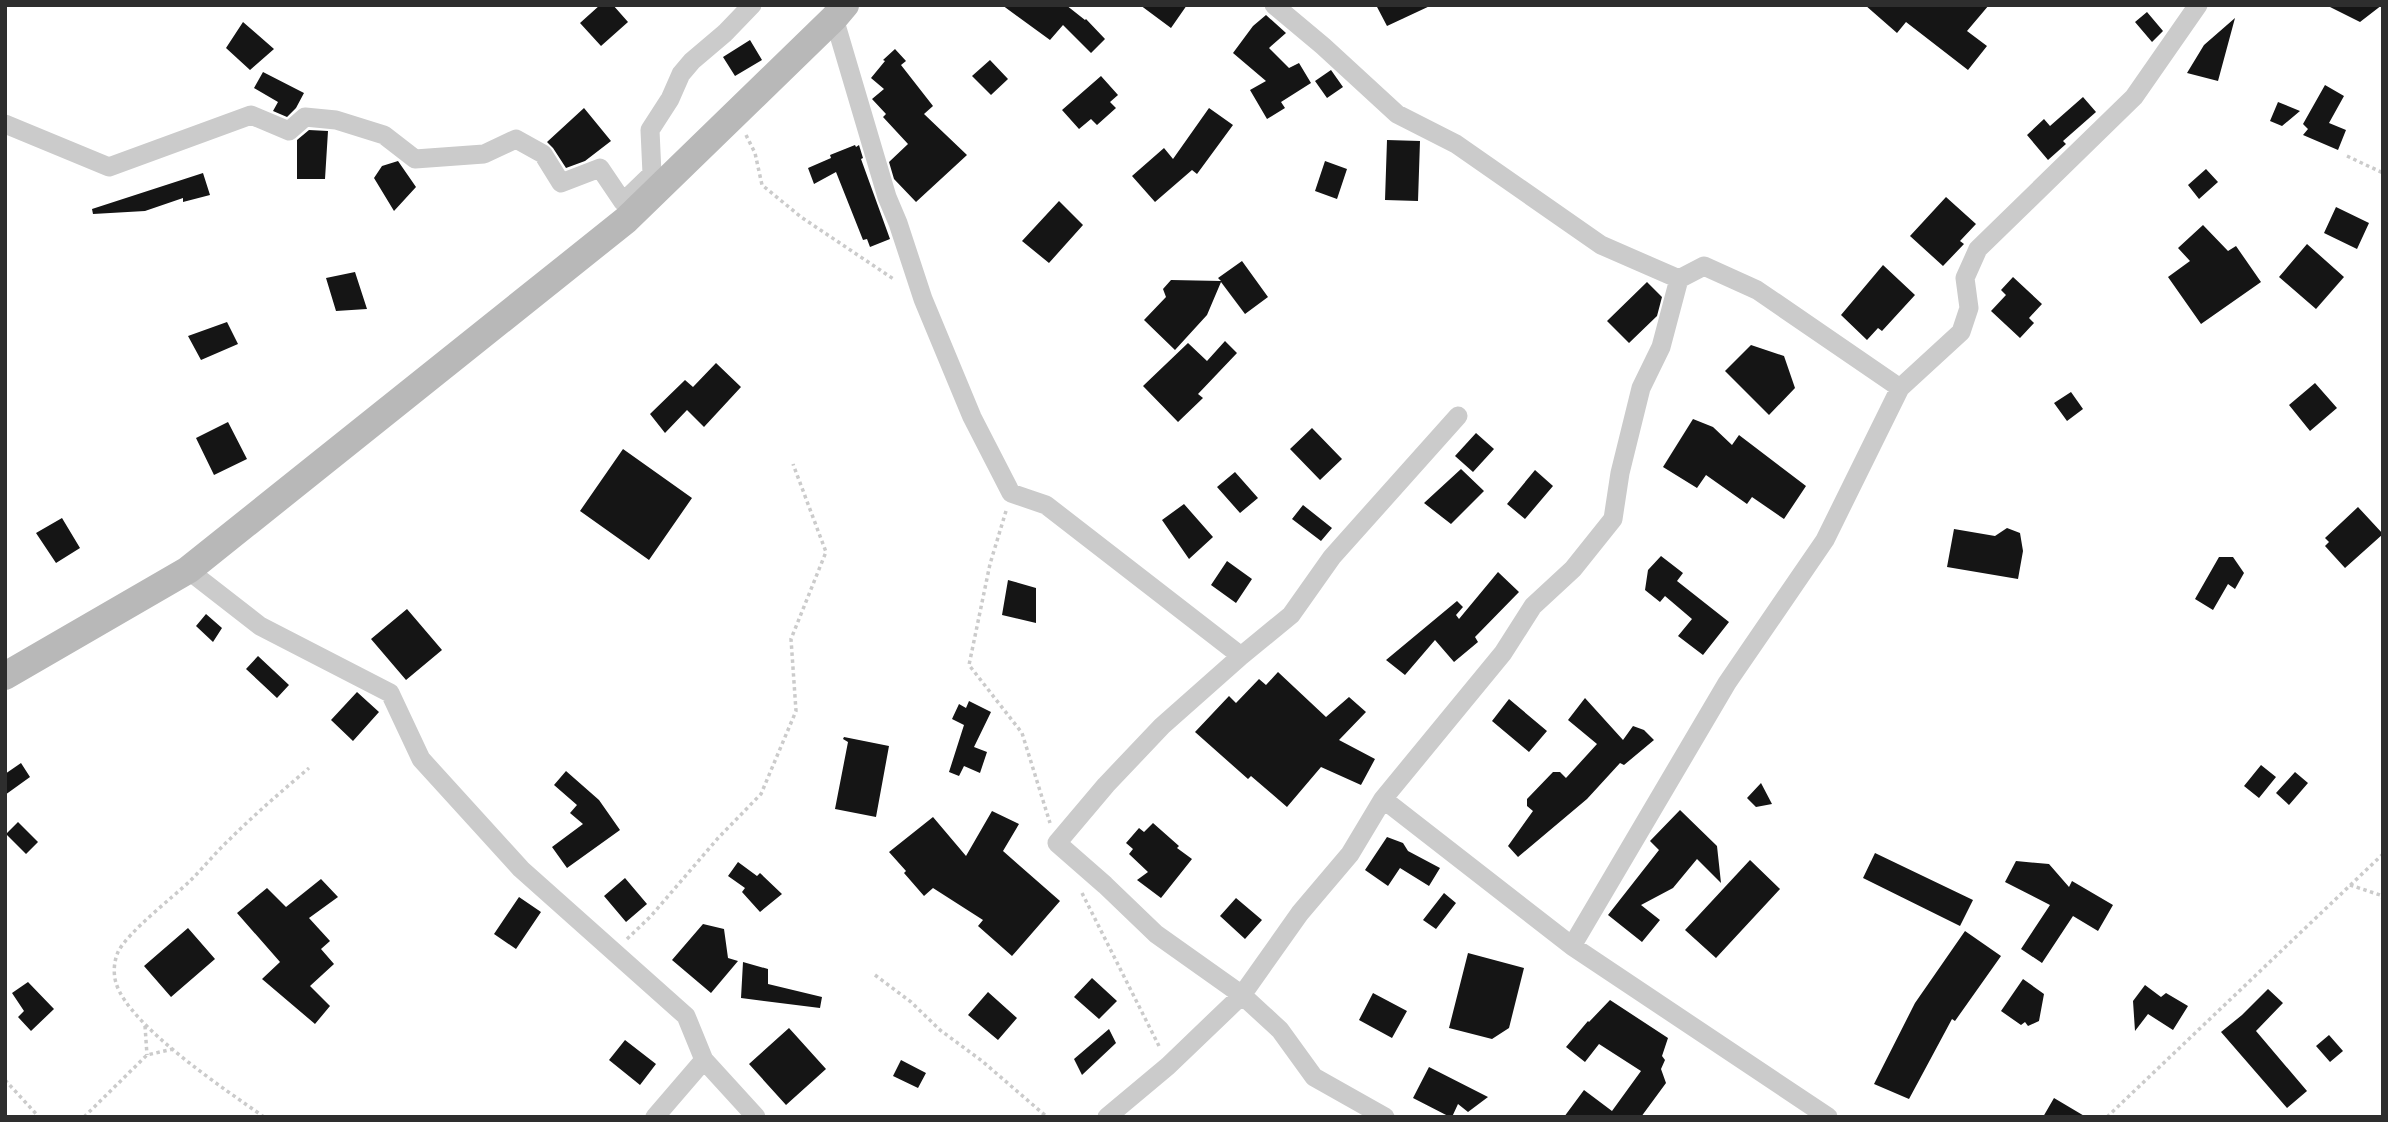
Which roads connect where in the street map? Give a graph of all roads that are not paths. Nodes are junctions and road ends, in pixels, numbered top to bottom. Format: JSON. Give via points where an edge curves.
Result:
{"nodes":[{"id":1,"x":752,"y":5,"type":"edge"},
{"id":2,"x":1274,"y":5,"type":"edge"},
{"id":3,"x":2198,"y":5,"type":"edge"},
{"id":4,"x":840,"y":12,"type":"edge"},
{"id":5,"x":5,"y":124,"type":"edge"},
{"id":6,"x":1679,"y":279,"type":"junction"},
{"id":7,"x":1900,"y":388,"type":"junction"},
{"id":8,"x":1458,"y":416,"type":"dead end"},
{"id":9,"x":188,"y":570,"type":"junction"},
{"id":10,"x":1241,"y":656,"type":"junction"},
{"id":11,"x":5,"y":676,"type":"edge"},
{"id":12,"x":1383,"y":800,"type":"junction"},
{"id":13,"x":1572,"y":947,"type":"junction"},
{"id":14,"x":1242,"y":995,"type":"junction"},
{"id":15,"x":704,"y":1060,"type":"junction"},
{"id":16,"x":655,"y":1117,"type":"edge"},
{"id":17,"x":756,"y":1117,"type":"edge"},
{"id":18,"x":1107,"y":1117,"type":"edge"},
{"id":19,"x":1385,"y":1117,"type":"edge"},
{"id":20,"x":1828,"y":1117,"type":"edge"}],
"edges":[{"from":1,"to":5,"type":"street","via":[[681,74],[650,130],[652,174],[623,202],[600,168],[561,183],[543,154],[516,139],[484,155],[415,159],[384,135],[336,120],[304,117],[289,131],[251,116],[109,167]]},
{"from":2,"to":6,"type":"street","via":[[1397,114],[1456,145],[1601,245]]},
{"from":3,"to":7,"type":"street","via":[[2134,97],[1978,249],[1965,278],[1969,308],[1961,332]]},
{"from":4,"to":9,"type":"main road","via":[[626,220]]},
{"from":4,"to":10,"type":"street","via":[[887,197],[923,299],[972,417],[1011,492],[1046,505]]},
{"from":6,"to":7,"type":"street","via":[[1704,266],[1757,290]]},
{"from":6,"to":12,"type":"street","via":[[1661,347],[1641,388],[1613,519],[1573,569],[1533,606],[1503,653]]},
{"from":7,"to":13,"type":"street","via":[[1825,540],[1727,683]]},
{"from":8,"to":10,"type":"street","via":[[1332,557],[1291,615]]},
{"from":9,"to":11,"type":"main road"},
{"from":9,"to":15,"type":"street","via":[[260,626],[390,693],[421,758],[522,869],[687,1016]]},
{"from":10,"to":14,"type":"street","via":[[1162,726],[1056,843],[1156,934]]},
{"from":12,"to":13,"type":"street"},
{"from":12,"to":14,"type":"street","via":[[1350,854],[1300,913]]},
{"from":13,"to":20,"type":"street"},
{"from":14,"to":18,"type":"street"},
{"from":14,"to":19,"type":"street","via":[[1280,1030],[1314,1077]]},
{"from":15,"to":16,"type":"street"},
{"from":15,"to":17,"type":"street"}]}
